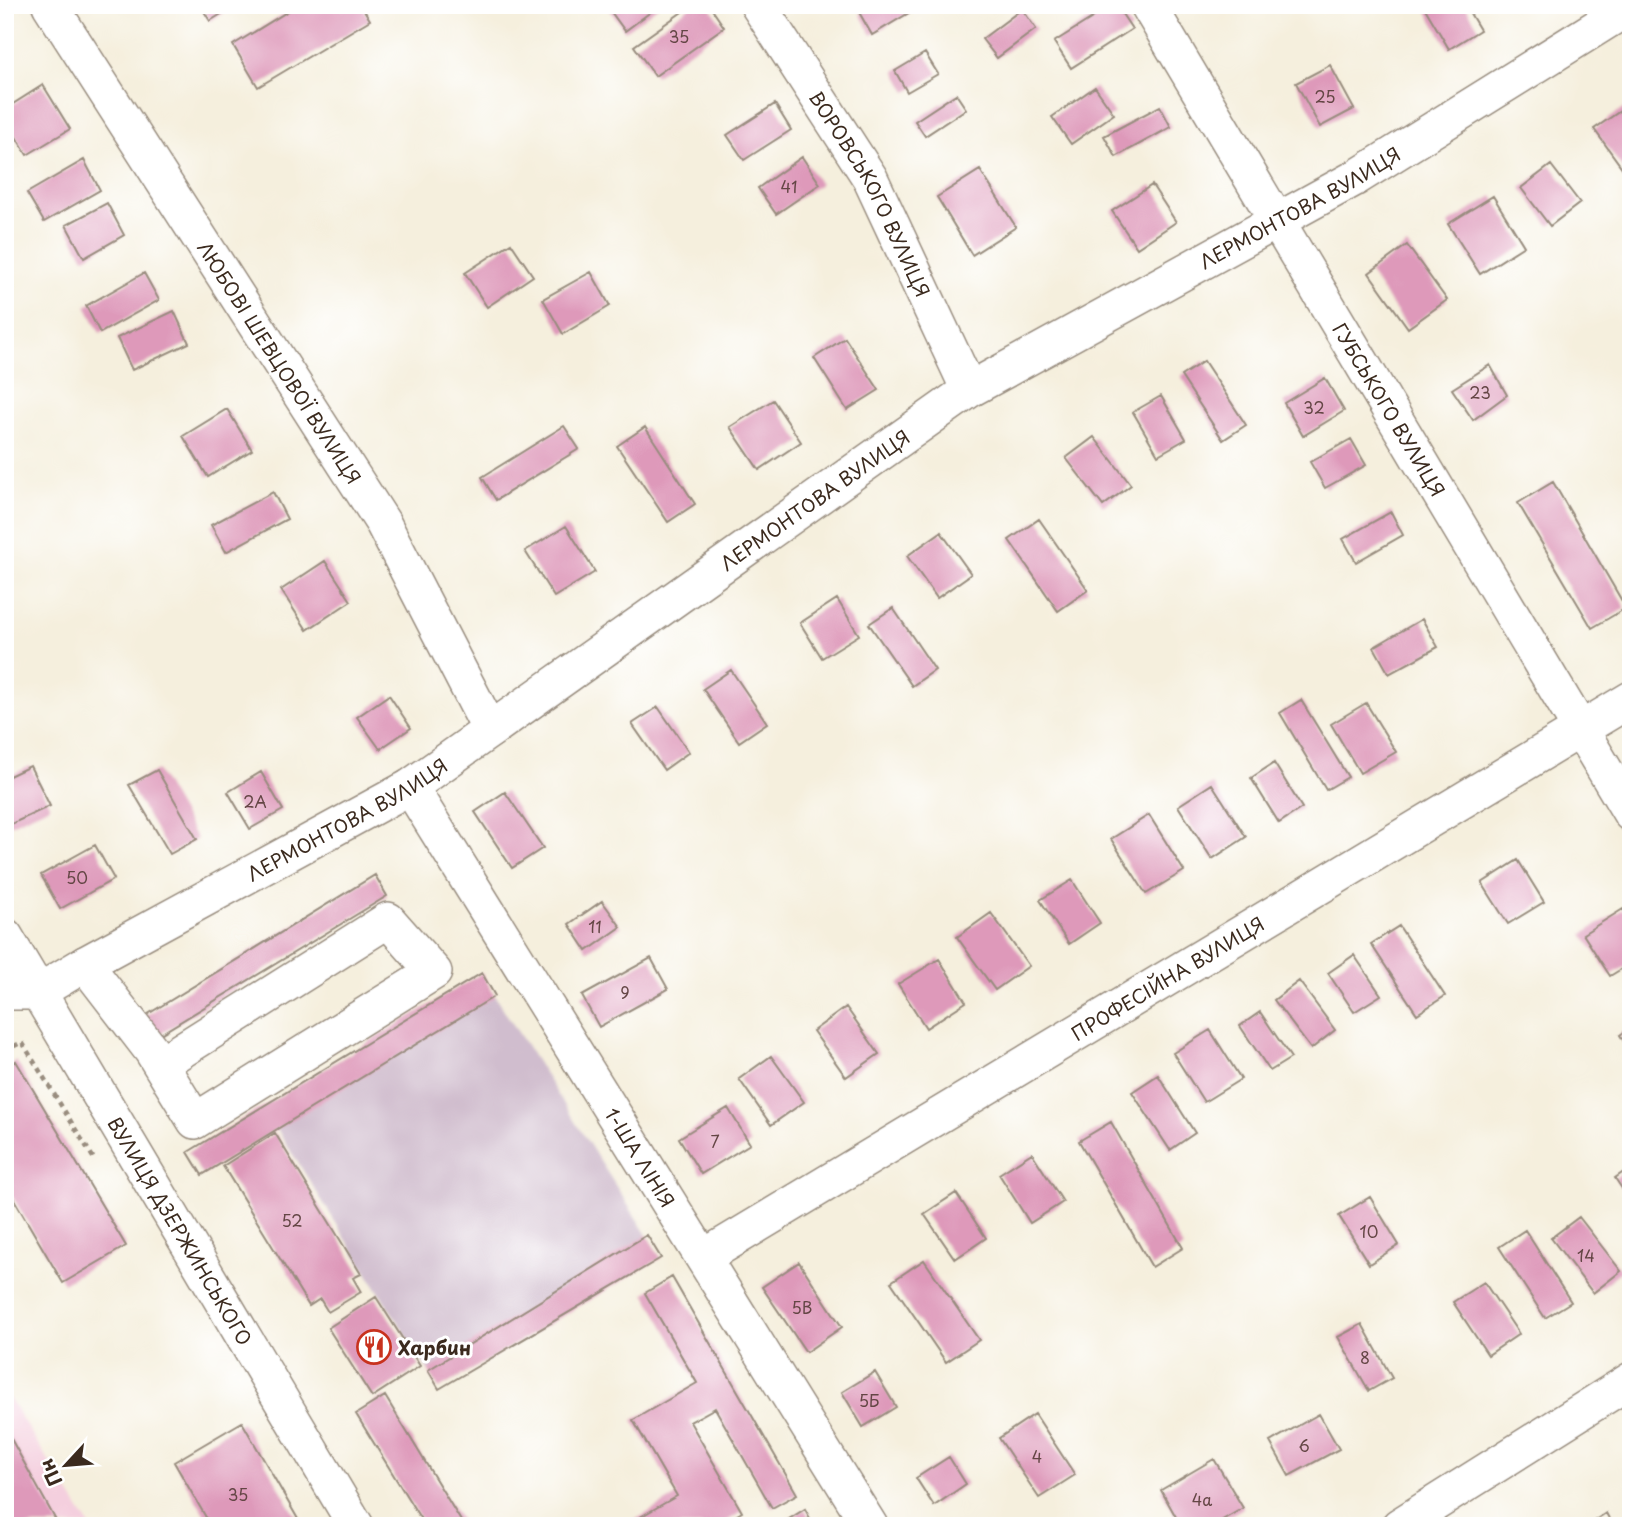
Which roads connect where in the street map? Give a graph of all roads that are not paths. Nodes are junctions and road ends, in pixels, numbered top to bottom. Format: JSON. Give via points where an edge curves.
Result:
{"nodes":[{"id":1,"x":50,"y":5,"type":"edge"},
{"id":2,"x":758,"y":5,"type":"edge"},
{"id":3,"x":1148,"y":5,"type":"edge"},
{"id":4,"x":1631,"y":6,"type":"edge"},
{"id":5,"x":1276,"y":220,"type":"junction"},
{"id":6,"x":969,"y":390,"type":"junction"},
{"id":7,"x":1631,"y":699,"type":"edge"},
{"id":8,"x":490,"y":730,"type":"junction"},
{"id":9,"x":1581,"y":730,"type":"junction"},
{"id":10,"x":410,"y":787,"type":"junction"},
{"id":11,"x":1631,"y":814,"type":"edge"},
{"id":12,"x":5,"y":936,"type":"edge"},
{"id":13,"x":85,"y":964,"type":"junction"},
{"id":14,"x":22,"y":992,"type":"edge"},
{"id":15,"x":160,"y":1064,"type":"junction"},
{"id":16,"x":704,"y":1257,"type":"junction"},
{"id":17,"x":1631,"y":1380,"type":"edge"},
{"id":18,"x":356,"y":1526,"type":"edge"},
{"id":19,"x":870,"y":1526,"type":"edge"},
{"id":20,"x":1399,"y":1526,"type":"edge"}],
"edges":[{"from":1,"to":8,"type":"street","name":"ЛЮБОВІ ШЕВЦОВОЇ ВУЛИЦЯ","via":[[383,523]]},
{"from":2,"to":6,"type":"street","name":"ВОРОВСЬКОГО ВУЛИЦЯ","via":[[870,178]]},
{"from":3,"to":5,"type":"street","name":"ГУБСЬКОГО ВУЛИЦЯ"},
{"from":4,"to":5,"type":"street","name":"ЛЕРМОНТОВА ВУЛИЦЯ","via":[[1357,177]]},
{"from":5,"to":6,"type":"street","name":"ЛЕРМОНТОВА ВУЛИЦЯ"},
{"from":5,"to":9,"type":"street","name":"ГУБСЬКОГО ВУЛИЦЯ"},
{"from":6,"to":8,"type":"street","name":"ЛЕРМОНТОВА ВУЛИЦЯ"},
{"from":7,"to":9,"type":"street","name":"ПРОФЕСІЙНА ВУЛИЦЯ"},
{"from":8,"to":10,"type":"street","name":"ЛЕРМОНТОВА ВУЛИЦЯ"},
{"from":9,"to":11,"type":"street","name":"ГУБСЬКОГО ВУЛИЦЯ"},
{"from":9,"to":16,"type":"street","name":"ПРОФЕСІЙНА ВУЛИЦЯ"},
{"from":10,"to":13,"type":"street","name":"ЛЕРМОНТОВА ВУЛИЦЯ"},
{"from":10,"to":16,"type":"street","name":"1-ША ЛІНІЯ"},
{"from":12,"to":14,"type":"street","name":"ВУЛИЦЯ ДЗЕРЖИНСЬКОГО"},
{"from":13,"to":14,"type":"street","name":"ЛЕРМОНТОВА ВУЛИЦЯ"},
{"from":13,"to":15,"type":"street"},
{"from":14,"to":18,"type":"street","name":"ВУЛИЦЯ ДЗЕРЖИНСЬКОГО"},
{"from":15,"to":15,"type":"street","via":[[195,1121],[433,972],[388,920]]},
{"from":16,"to":19,"type":"street","name":"1-ША ЛІНІЯ"},
{"from":17,"to":20,"type":"street"}]}
